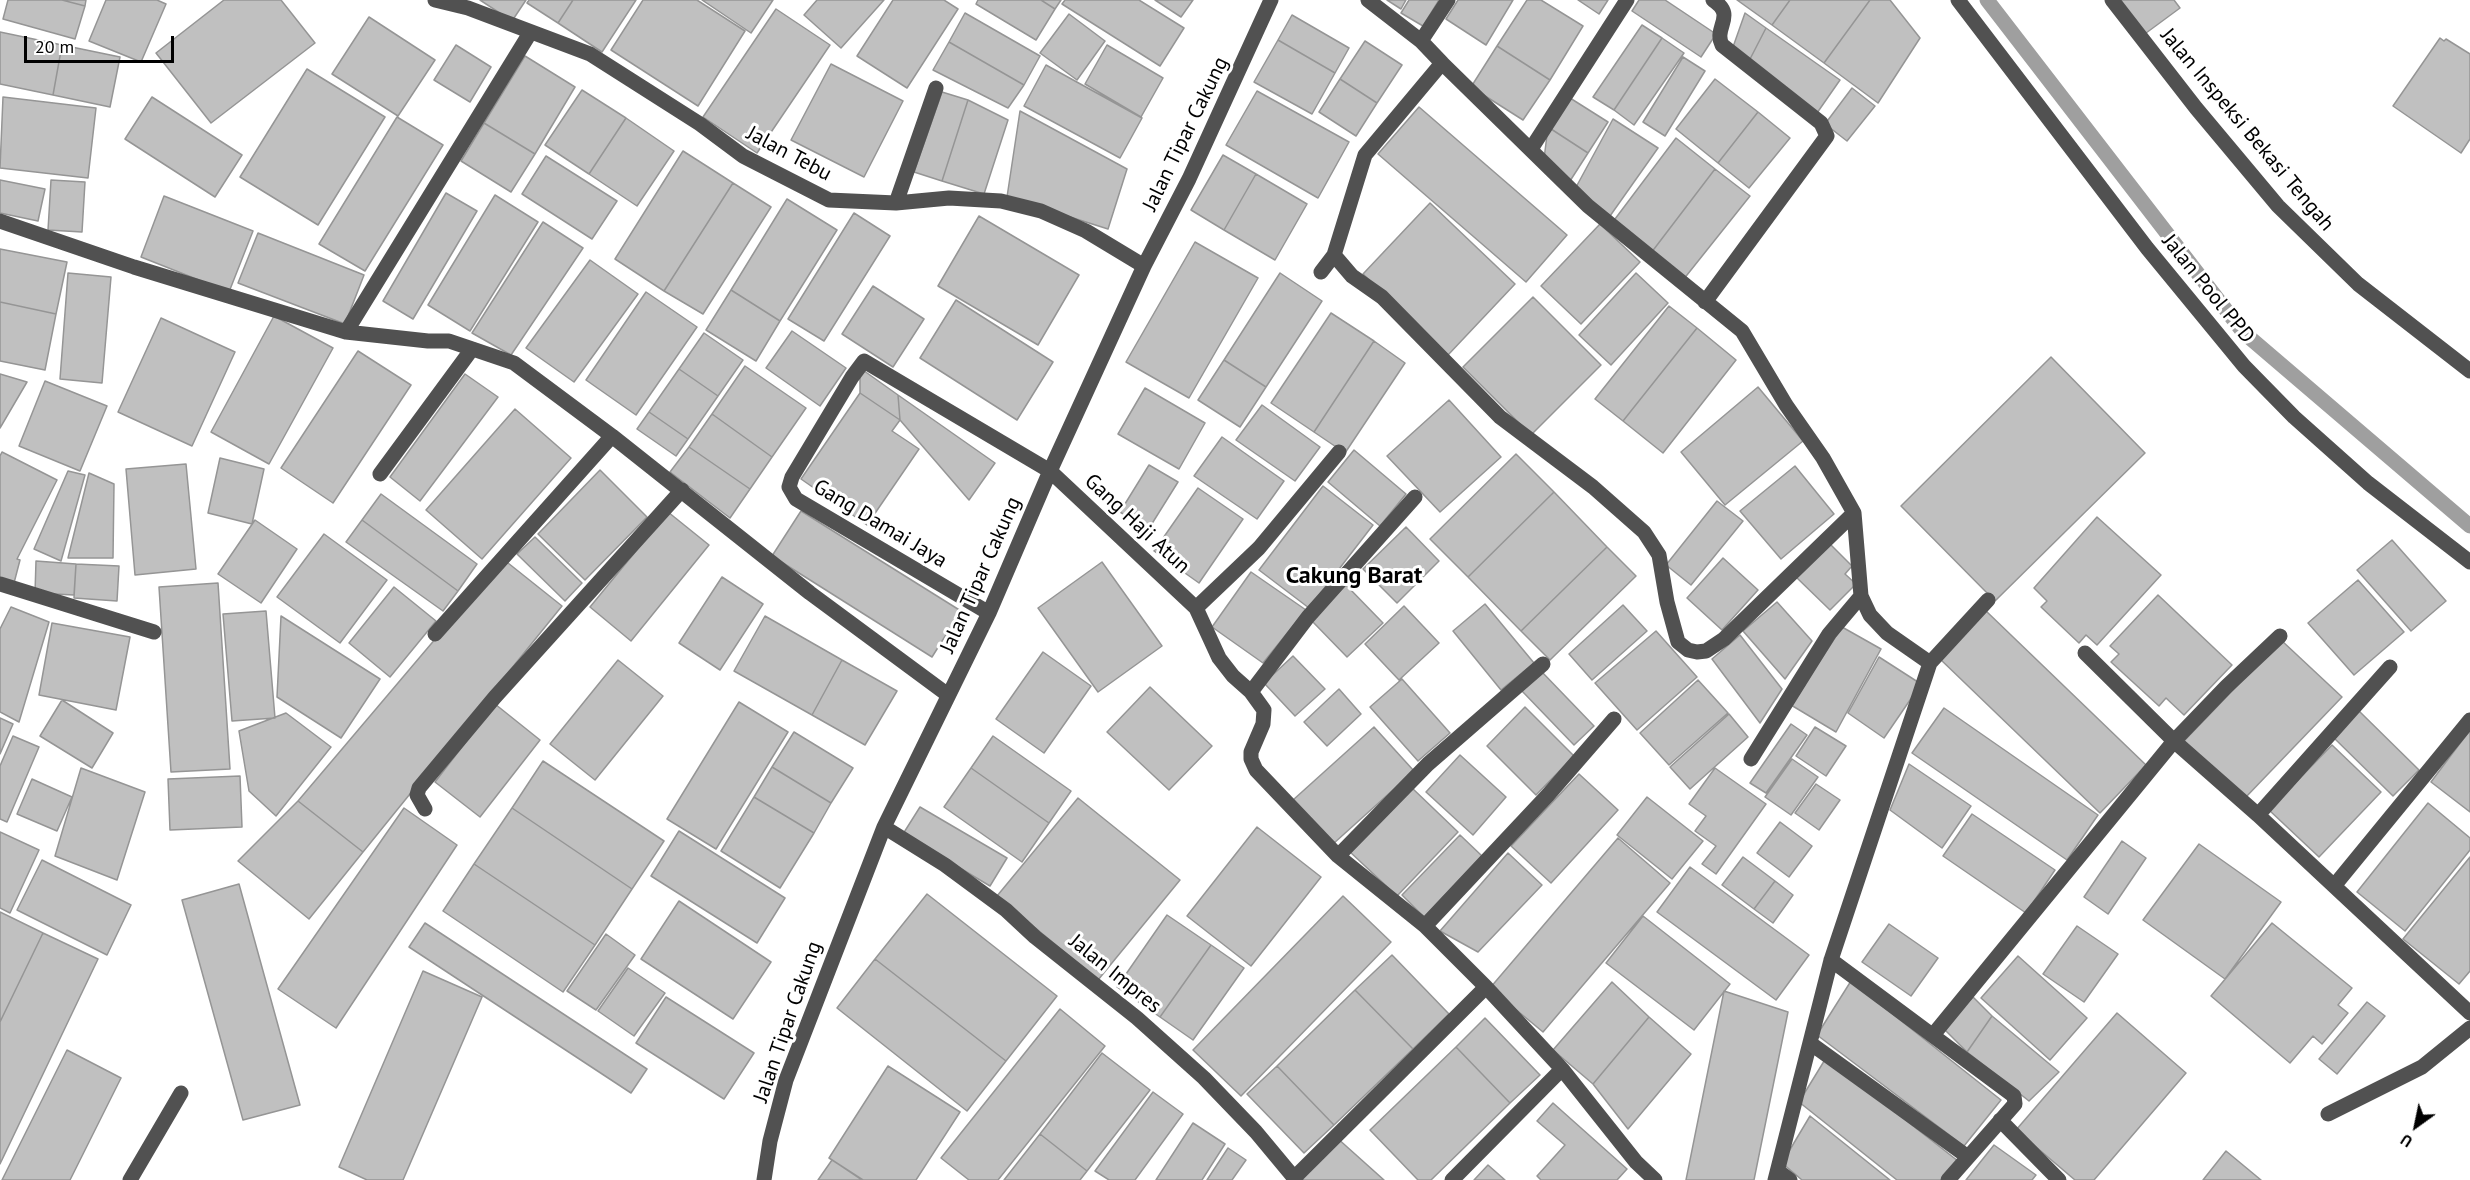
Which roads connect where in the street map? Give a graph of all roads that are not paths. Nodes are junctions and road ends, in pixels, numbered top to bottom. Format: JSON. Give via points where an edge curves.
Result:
{"nodes":[{"id":1,"x":435,"y":0,"type":"edge"},
{"id":2,"x":1271,"y":0,"type":"edge"},
{"id":3,"x":1368,"y":0,"type":"edge"},
{"id":4,"x":1448,"y":0,"type":"edge"},
{"id":5,"x":1627,"y":0,"type":"edge"},
{"id":6,"x":1713,"y":0,"type":"edge"},
{"id":7,"x":1958,"y":0,"type":"edge"},
{"id":8,"x":2112,"y":0,"type":"edge"},
{"id":9,"x":530,"y":33,"type":"junction"},
{"id":10,"x":1421,"y":41,"type":"junction"},
{"id":11,"x":1442,"y":63,"type":"junction"},
{"id":12,"x":936,"y":88,"type":"dead end"},
{"id":13,"x":1531,"y":149,"type":"junction"},
{"id":14,"x":896,"y":203,"type":"junction"},
{"id":15,"x":0,"y":222,"type":"edge"},
{"id":16,"x":1334,"y":255,"type":"junction"},
{"id":17,"x":1144,"y":266,"type":"junction"},
{"id":18,"x":1321,"y":272,"type":"dead end"},
{"id":19,"x":1705,"y":302,"type":"junction"},
{"id":20,"x":346,"y":332,"type":"junction"},
{"id":21,"x":472,"y":349,"type":"junction"},
{"id":22,"x":2470,"y":371,"type":"edge"},
{"id":23,"x":612,"y":436,"type":"junction"},
{"id":24,"x":1339,"y":452,"type":"dead end"},
{"id":25,"x":1050,"y":471,"type":"junction"},
{"id":26,"x":380,"y":474,"type":"dead end"},
{"id":27,"x":682,"y":490,"type":"junction"},
{"id":28,"x":1415,"y":497,"type":"dead end"},
{"id":29,"x":1854,"y":513,"type":"junction"},
{"id":30,"x":2470,"y":562,"type":"edge"},
{"id":31,"x":0,"y":584,"type":"edge"},
{"id":32,"x":1862,"y":596,"type":"junction"},
{"id":33,"x":1988,"y":600,"type":"dead end"},
{"id":34,"x":1196,"y":608,"type":"junction"},
{"id":35,"x":988,"y":613,"type":"junction"},
{"id":36,"x":154,"y":632,"type":"dead end"},
{"id":37,"x":435,"y":634,"type":"dead end"},
{"id":38,"x":2280,"y":636,"type":"dead end"},
{"id":39,"x":2085,"y":652,"type":"dead end"},
{"id":40,"x":1930,"y":663,"type":"junction"},
{"id":41,"x":1543,"y":664,"type":"dead end"},
{"id":42,"x":2390,"y":667,"type":"dead end"},
{"id":43,"x":1251,"y":692,"type":"junction"},
{"id":44,"x":948,"y":694,"type":"junction"},
{"id":45,"x":1614,"y":719,"type":"dead end"},
{"id":46,"x":2470,"y":720,"type":"edge"},
{"id":47,"x":2174,"y":741,"type":"junction"},
{"id":48,"x":1750,"y":759,"type":"dead end"},
{"id":49,"x":425,"y":808,"type":"dead end"},
{"id":50,"x":2258,"y":815,"type":"junction"},
{"id":51,"x":884,"y":827,"type":"junction"},
{"id":52,"x":1338,"y":856,"type":"junction"},
{"id":53,"x":2334,"y":886,"type":"junction"},
{"id":54,"x":1425,"y":926,"type":"junction"},
{"id":55,"x":1831,"y":960,"type":"junction"},
{"id":56,"x":1486,"y":987,"type":"junction"},
{"id":57,"x":2470,"y":1013,"type":"edge"},
{"id":58,"x":2470,"y":1028,"type":"edge"},
{"id":59,"x":1933,"y":1035,"type":"junction"},
{"id":60,"x":1810,"y":1043,"type":"junction"},
{"id":61,"x":1562,"y":1069,"type":"junction"},
{"id":62,"x":181,"y":1093,"type":"dead end"},
{"id":63,"x":2328,"y":1114,"type":"dead end"},
{"id":64,"x":2000,"y":1120,"type":"junction"},
{"id":65,"x":1968,"y":1157,"type":"junction"},
{"id":66,"x":1781,"y":1177,"type":"edge"},
{"id":67,"x":1295,"y":1179,"type":"edge"},
{"id":68,"x":130,"y":1180,"type":"edge"},
{"id":69,"x":764,"y":1180,"type":"edge"},
{"id":70,"x":1452,"y":1180,"type":"edge"},
{"id":71,"x":1655,"y":1180,"type":"edge"},
{"id":72,"x":1948,"y":1180,"type":"edge"},
{"id":73,"x":2059,"y":1180,"type":"edge"}],
"edges":[{"from":1,"to":9,"type":"street","name":"Jalan Tebu","via":[[468,8]]},
{"from":2,"to":17,"type":"street","name":"Jalan Tipar Cakung","via":[[1189,179]]},
{"from":3,"to":10,"type":"street"},
{"from":4,"to":10,"type":"street"},
{"from":5,"to":13,"type":"street"},
{"from":6,"to":19,"type":"street","via":[[1725,15],[1719,35],[1722,45],[1821,123],[1827,136]]},
{"from":7,"to":30,"type":"street","name":"Jalan Pool PPD","via":[[2147,248],[2244,366],[2368,483]]},
{"from":8,"to":22,"type":"street","name":"Jalan Inspeksi Bekasi Tengah","via":[[2285,213],[2358,284]]},
{"from":9,"to":14,"type":"street","name":"Jalan Tebu","via":[[590,54],[743,156],[829,200]]},
{"from":9,"to":20,"type":"street"},
{"from":10,"to":11,"type":"street"},
{"from":11,"to":13,"type":"street"},
{"from":11,"to":16,"type":"street","via":[[1365,155]]},
{"from":12,"to":14,"type":"street"},
{"from":13,"to":19,"type":"street","via":[[1588,206]]},
{"from":14,"to":17,"type":"street","name":"Jalan Tebu","via":[[949,198],[1001,201],[1041,211],[1086,231]]},
{"from":15,"to":20,"type":"street"},
{"from":16,"to":18,"type":"street"},
{"from":16,"to":29,"type":"street","via":[[1352,276],[1382,297],[1500,417],[1593,487],[1644,532],[1659,555],[1678,642],[1688,650],[1706,651],[1724,639]]},
{"from":17,"to":25,"type":"street","name":"Jalan Tipar Cakung"},
{"from":19,"to":29,"type":"street","via":[[1742,331]]},
{"from":20,"to":21,"type":"street","via":[[449,341]]},
{"from":21,"to":23,"type":"street","via":[[514,363]]},
{"from":21,"to":26,"type":"street"},
{"from":23,"to":27,"type":"street"},
{"from":23,"to":37,"type":"street"},
{"from":24,"to":34,"type":"street","via":[[1259,548]]},
{"from":25,"to":34,"type":"street","name":"Gang Haji Atun"},
{"from":25,"to":35,"type":"street","name":"Jalan Tipar Cakung"},
{"from":25,"to":35,"type":"street","name":"Gang Damai Jaya","via":[[864,361],[789,483],[796,499]]},
{"from":27,"to":44,"type":"street","via":[[810,593]]},
{"from":27,"to":49,"type":"street","via":[[418,788],[417,795]]},
{"from":28,"to":43,"type":"street","via":[[1308,617]]},
{"from":29,"to":32,"type":"street"},
{"from":31,"to":36,"type":"street"},
{"from":32,"to":40,"type":"street","via":[[1870,615],[1887,633]]},
{"from":32,"to":48,"type":"street","via":[[1829,634]]},
{"from":33,"to":40,"type":"street"},
{"from":34,"to":43,"type":"street","via":[[1219,658]]},
{"from":35,"to":44,"type":"street","name":"Jalan Tipar Cakung"},
{"from":38,"to":47,"type":"street"},
{"from":39,"to":47,"type":"street"},
{"from":40,"to":55,"type":"street"},
{"from":41,"to":52,"type":"street","via":[[1428,764]]},
{"from":42,"to":50,"type":"street"},
{"from":43,"to":52,"type":"street","via":[[1264,710],[1263,724],[1251,752],[1256,770]]},
{"from":44,"to":51,"type":"street","name":"Jalan Tipar Cakung"},
{"from":45,"to":54,"type":"street"},
{"from":46,"to":53,"type":"street"},
{"from":47,"to":50,"type":"street"},
{"from":47,"to":59,"type":"street"},
{"from":50,"to":53,"type":"street"},
{"from":51,"to":67,"type":"street","name":"Jalan Impres","via":[[1006,910],[1137,1018],[1219,1093]]},
{"from":51,"to":69,"type":"street","name":"Jalan Tipar Cakung","via":[[786,1080]]},
{"from":52,"to":54,"type":"street"},
{"from":53,"to":57,"type":"street"},
{"from":54,"to":56,"type":"street"},
{"from":55,"to":59,"type":"street"},
{"from":55,"to":60,"type":"street"},
{"from":56,"to":61,"type":"street"},
{"from":56,"to":67,"type":"street"},
{"from":58,"to":63,"type":"street","via":[[2422,1067]]},
{"from":59,"to":64,"type":"street","via":[[2014,1096],[2015,1104]]},
{"from":60,"to":65,"type":"street"},
{"from":60,"to":66,"type":"street"},
{"from":61,"to":70,"type":"street"},
{"from":61,"to":71,"type":"street","via":[[1636,1162]]},
{"from":62,"to":68,"type":"street"},
{"from":64,"to":65,"type":"street"},
{"from":64,"to":73,"type":"street"},
{"from":65,"to":72,"type":"street"}]}
